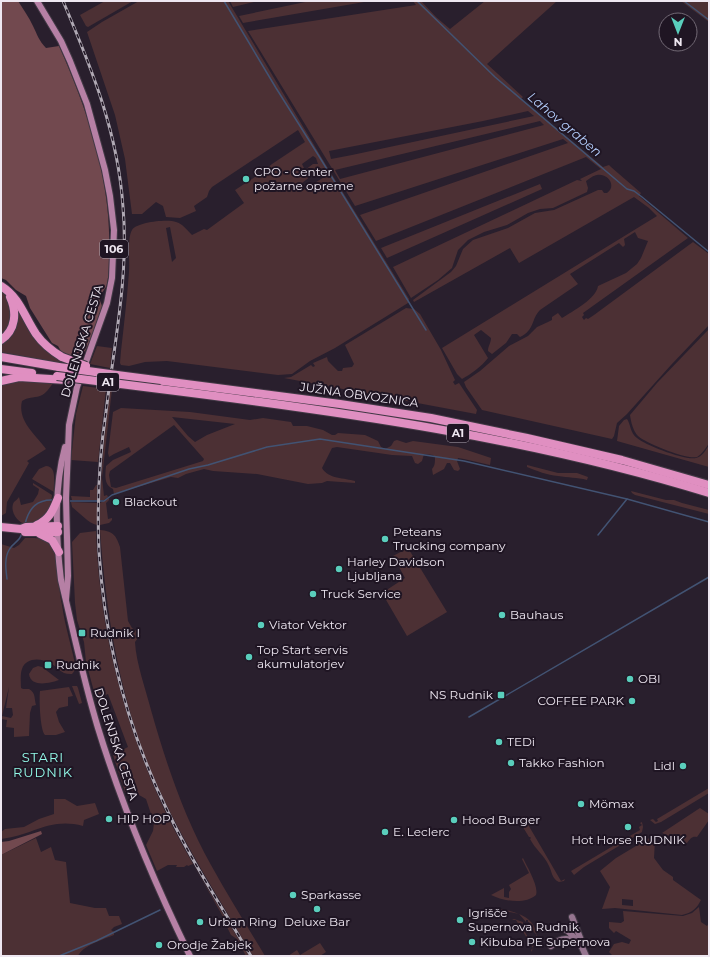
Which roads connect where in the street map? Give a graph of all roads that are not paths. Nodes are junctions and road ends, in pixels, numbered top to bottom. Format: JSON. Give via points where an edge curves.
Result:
{"nodes":[{"id":1,"x":37,"y":1,"type":"edge"},
{"id":2,"x":4,"y":288,"type":"edge"},
{"id":3,"x":1,"y":340,"type":"edge"},
{"id":4,"x":1,"y":357,"type":"edge"},
{"id":5,"x":1,"y":369,"type":"edge"},
{"id":6,"x":117,"y":375,"type":"junction"},
{"id":7,"x":57,"y":378,"type":"junction"},
{"id":8,"x":1,"y":380,"type":"edge"},
{"id":9,"x":160,"y":385,"type":"junction"},
{"id":10,"x":709,"y":485,"type":"edge"},
{"id":11,"x":709,"y":493,"type":"edge"},
{"id":12,"x":61,"y":500,"type":"junction"},
{"id":13,"x":3,"y":526,"type":"edge"},
{"id":14,"x":28,"y":529,"type":"junction"},
{"id":15,"x":62,"y":529,"type":"junction"},
{"id":16,"x":59,"y":552,"type":"junction"},
{"id":17,"x":66,"y":599,"type":"junction"},
{"id":18,"x":570,"y":919,"type":"dead end"},
{"id":19,"x":560,"y":927,"type":"dead end"},
{"id":20,"x":578,"y":943,"type":"junction"},
{"id":21,"x":551,"y":946,"type":"dead end"},
{"id":22,"x":190,"y":956,"type":"edge"},
{"id":23,"x":586,"y":956,"type":"edge"}],
"edges":[{"from":1,"to":12,"type":"main road","name":"DOLENJSKA CESTA","number":"106","via":[[61,41],[81,86],[104,164],[113,218],[114,256],[110,288],[103,316],[77,387],[60,467]]},
{"from":2,"to":3,"type":"highway","via":[[13,303],[14,319],[9,332]]},
{"from":2,"to":6,"type":"highway","bridge":true,"via":[[14,296],[50,349],[85,366]]},
{"from":4,"to":6,"type":"highway","name":"JUŽNA OBVOZNICA","number":"A1","bridge":true},
{"from":5,"to":7,"type":"highway","name":"JUŽNA OBVOZNICA","number":"A1"},
{"from":6,"to":9,"type":"highway","name":"JUŽNA OBVOZNICA","number":"A1"},
{"from":7,"to":8,"type":"highway"},
{"from":7,"to":9,"type":"highway","name":"JUŽNA OBVOZNICA","number":"A1","bridge":true},
{"from":9,"to":10,"type":"highway","name":"JUŽNA OBVOZNICA","number":"A1","via":[[340,404],[431,418],[622,460]]},
{"from":9,"to":11,"type":"highway","name":"JUŽNA OBVOZNICA","number":"A1","via":[[437,428],[525,446]]},
{"from":12,"to":14,"type":"highway","via":[[48,518]]},
{"from":12,"to":15,"type":"main road","name":"DOLENJSKA CESTA","number":"106"},
{"from":13,"to":14,"type":"highway"},
{"from":14,"to":15,"type":"highway"},
{"from":14,"to":16,"type":"highway","via":[[50,539]]},
{"from":15,"to":16,"type":"main road","name":"DOLENJSKA CESTA"},
{"from":15,"to":17,"type":"main road","name":"DOLENJSKA CESTA","via":[[68,576]]},
{"from":16,"to":17,"type":"main road","name":"DOLENJSKA CESTA","via":[[61,580]]},
{"from":17,"to":22,"type":"main road","name":"DOLENJSKA CESTA","via":[[84,677],[113,774],[142,851]]},
{"from":18,"to":20,"type":"main road","via":[[574,931],[581,940]]},
{"from":19,"to":20,"type":"main road","via":[[568,930]]},
{"from":20,"to":21,"type":"main road","via":[[564,938]]},
{"from":20,"to":23,"type":"main road"}]}
